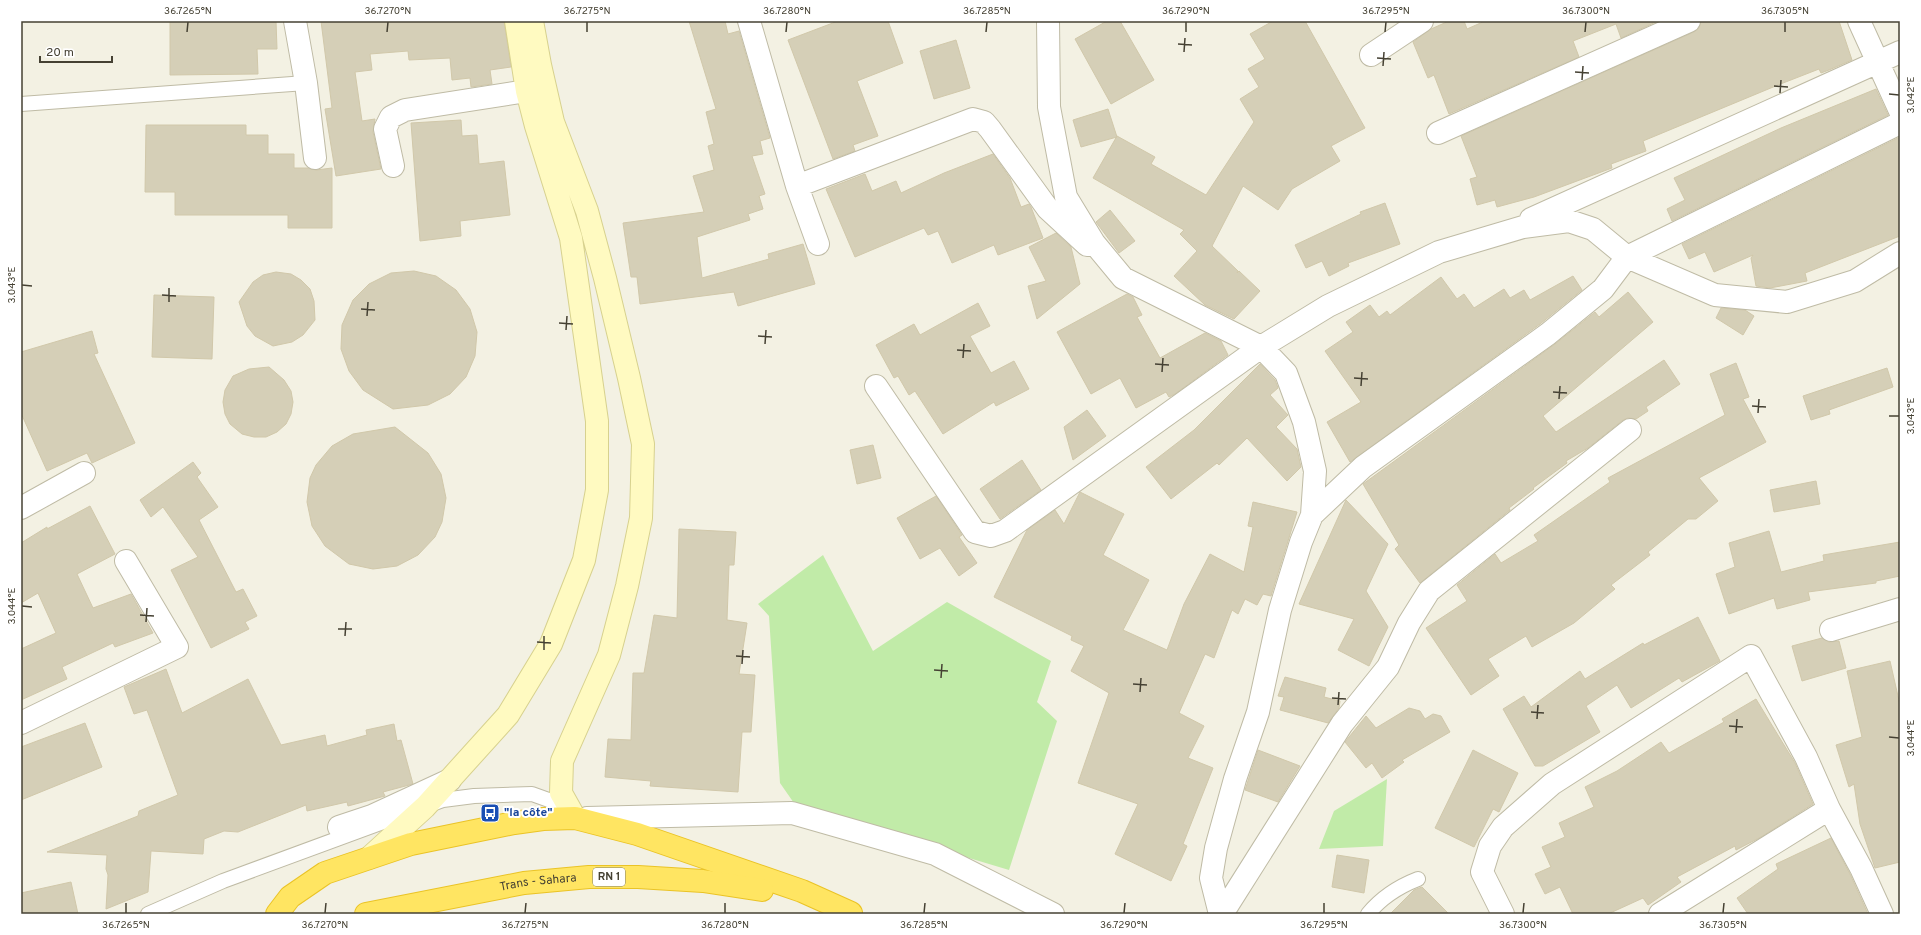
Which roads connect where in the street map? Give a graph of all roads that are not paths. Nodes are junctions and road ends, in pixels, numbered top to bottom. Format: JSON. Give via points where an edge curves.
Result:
{"nodes":[{"id":1,"x":295,"y":21,"type":"edge"},
{"id":2,"x":516,"y":21,"type":"edge"},
{"id":3,"x":532,"y":21,"type":"edge"},
{"id":4,"x":749,"y":21,"type":"edge"},
{"id":5,"x":1048,"y":21,"type":"edge"},
{"id":6,"x":1422,"y":21,"type":"edge"},
{"id":7,"x":1689,"y":21,"type":"edge"},
{"id":8,"x":1859,"y":21,"type":"edge"},
{"id":9,"x":1900,"y":52,"type":"edge"},
{"id":10,"x":1371,"y":55,"type":"dead end"},
{"id":11,"x":1877,"y":63,"type":"junction"},
{"id":12,"x":306,"y":83,"type":"junction"},
{"id":13,"x":528,"y":91,"type":"junction"},
{"id":14,"x":21,"y":104,"type":"edge"},
{"id":15,"x":1900,"y":111,"type":"edge"},
{"id":16,"x":1900,"y":123,"type":"edge"},
{"id":17,"x":1438,"y":133,"type":"dead end"},
{"id":18,"x":315,"y":158,"type":"dead end"},
{"id":19,"x":393,"y":166,"type":"dead end"},
{"id":20,"x":797,"y":186,"type":"junction"},
{"id":21,"x":1494,"y":236,"type":"junction"},
{"id":22,"x":818,"y":244,"type":"dead end"},
{"id":23,"x":1900,"y":253,"type":"edge"},
{"id":24,"x":1627,"y":257,"type":"junction"},
{"id":25,"x":1123,"y":278,"type":"junction"},
{"id":26,"x":1261,"y":346,"type":"junction"},
{"id":27,"x":876,"y":386,"type":"dead end"},
{"id":28,"x":1630,"y":430,"type":"dead end"},
{"id":29,"x":84,"y":472,"type":"dead end"},
{"id":30,"x":21,"y":508,"type":"edge"},
{"id":31,"x":1312,"y":515,"type":"junction"},
{"id":32,"x":126,"y":561,"type":"dead end"},
{"id":33,"x":1900,"y":609,"type":"edge"},
{"id":34,"x":1831,"y":630,"type":"dead end"},
{"id":35,"x":21,"y":723,"type":"edge"},
{"id":36,"x":450,"y":780,"type":"junction"},
{"id":37,"x":425,"y":807,"type":"junction"},
{"id":38,"x":1829,"y":809,"type":"junction"},
{"id":39,"x":575,"y":818,"type":"junction"},
{"id":40,"x":340,"y":827,"type":"dead end"},
{"id":41,"x":369,"y":858,"type":"junction"},
{"id":42,"x":1418,"y":879,"type":"dead end"},
{"id":43,"x":148,"y":914,"type":"edge"},
{"id":44,"x":278,"y":914,"type":"edge"},
{"id":45,"x":366,"y":914,"type":"edge"},
{"id":46,"x":852,"y":914,"type":"edge"},
{"id":47,"x":1054,"y":914,"type":"edge"},
{"id":48,"x":1221,"y":914,"type":"edge"},
{"id":49,"x":1368,"y":914,"type":"edge"},
{"id":50,"x":1503,"y":914,"type":"edge"},
{"id":51,"x":1660,"y":914,"type":"edge"},
{"id":52,"x":1882,"y":914,"type":"edge"}],
"edges":[{"from":1,"to":12,"type":"street"},
{"from":2,"to":13,"type":"street"},
{"from":3,"to":39,"type":"street","via":[[553,122],[587,211],[605,278],[643,444],[641,518],[627,586],[609,655],[562,761],[561,793]]},
{"from":4,"to":20,"type":"street"},
{"from":5,"to":25,"type":"street","via":[[1049,107],[1066,197],[1094,243]]},
{"from":6,"to":10,"type":"street"},
{"from":7,"to":17,"type":"street"},
{"from":8,"to":11,"type":"street"},
{"from":9,"to":11,"type":"street"},
{"from":11,"to":15,"type":"street"},
{"from":11,"to":21,"type":"street"},
{"from":12,"to":14,"type":"lane"},
{"from":12,"to":18,"type":"street"},
{"from":13,"to":19,"type":"street","via":[[405,110],[391,117],[385,129]]},
{"from":13,"to":36,"type":"street","via":[[544,154],[571,238],[597,421],[597,490],[584,560],[551,644],[508,715]]},
{"from":16,"to":24,"type":"street"},
{"from":20,"to":22,"type":"street"},
{"from":20,"to":25,"type":"street","via":[[973,119],[984,122],[1048,209]]},
{"from":21,"to":24,"type":"street","via":[[1524,227],[1569,221],[1593,229]]},
{"from":21,"to":26,"type":"street","via":[[1439,252],[1328,306]]},
{"from":23,"to":24,"type":"street","via":[[1855,281],[1787,302],[1715,295]]},
{"from":24,"to":31,"type":"street","via":[[1603,289],[1554,329],[1363,467]]},
{"from":25,"to":26,"type":"street"},
{"from":26,"to":27,"type":"street","via":[[1006,531],[991,536],[975,532]]},
{"from":26,"to":31,"type":"street","via":[[1286,373],[1304,422],[1315,470]]},
{"from":28,"to":48,"type":"street","via":[[1429,591],[1409,623],[1388,667],[1342,724]]},
{"from":29,"to":30,"type":"street"},
{"from":31,"to":48,"type":"street","via":[[1280,610],[1258,712],[1235,779],[1216,848],[1211,878]]},
{"from":32,"to":35,"type":"street","via":[[177,648]]},
{"from":33,"to":34,"type":"street"},
{"from":36,"to":37,"type":"street"},
{"from":36,"to":40,"type":"street","via":[[372,816]]},
{"from":37,"to":39,"type":"lane","via":[[443,800],[474,796],[532,794],[557,803]]},
{"from":37,"to":41,"type":"street"},
{"from":37,"to":43,"type":"lane","via":[[223,881]]},
{"from":38,"to":50,"type":"street","via":[[1806,757],[1751,656],[1552,784],[1503,827],[1490,846],[1482,872]]},
{"from":38,"to":51,"type":"street"},
{"from":38,"to":52,"type":"street"},
{"from":39,"to":41,"type":"highway","via":[[514,823],[411,844]]},
{"from":39,"to":46,"type":"highway","via":[[636,834],[802,891]]},
{"from":39,"to":47,"type":"street","via":[[792,813],[935,854]]},
{"from":41,"to":44,"type":"highway","via":[[326,873],[290,897]]},
{"from":42,"to":49,"type":"lane","via":[[1403,885]]},
{"from":45,"to":46,"type":"highway","name":"Trans - Sahara","number":"RN 1","via":[[524,883],[589,877],[631,877],[703,881],[754,888],[786,894]]}]}
